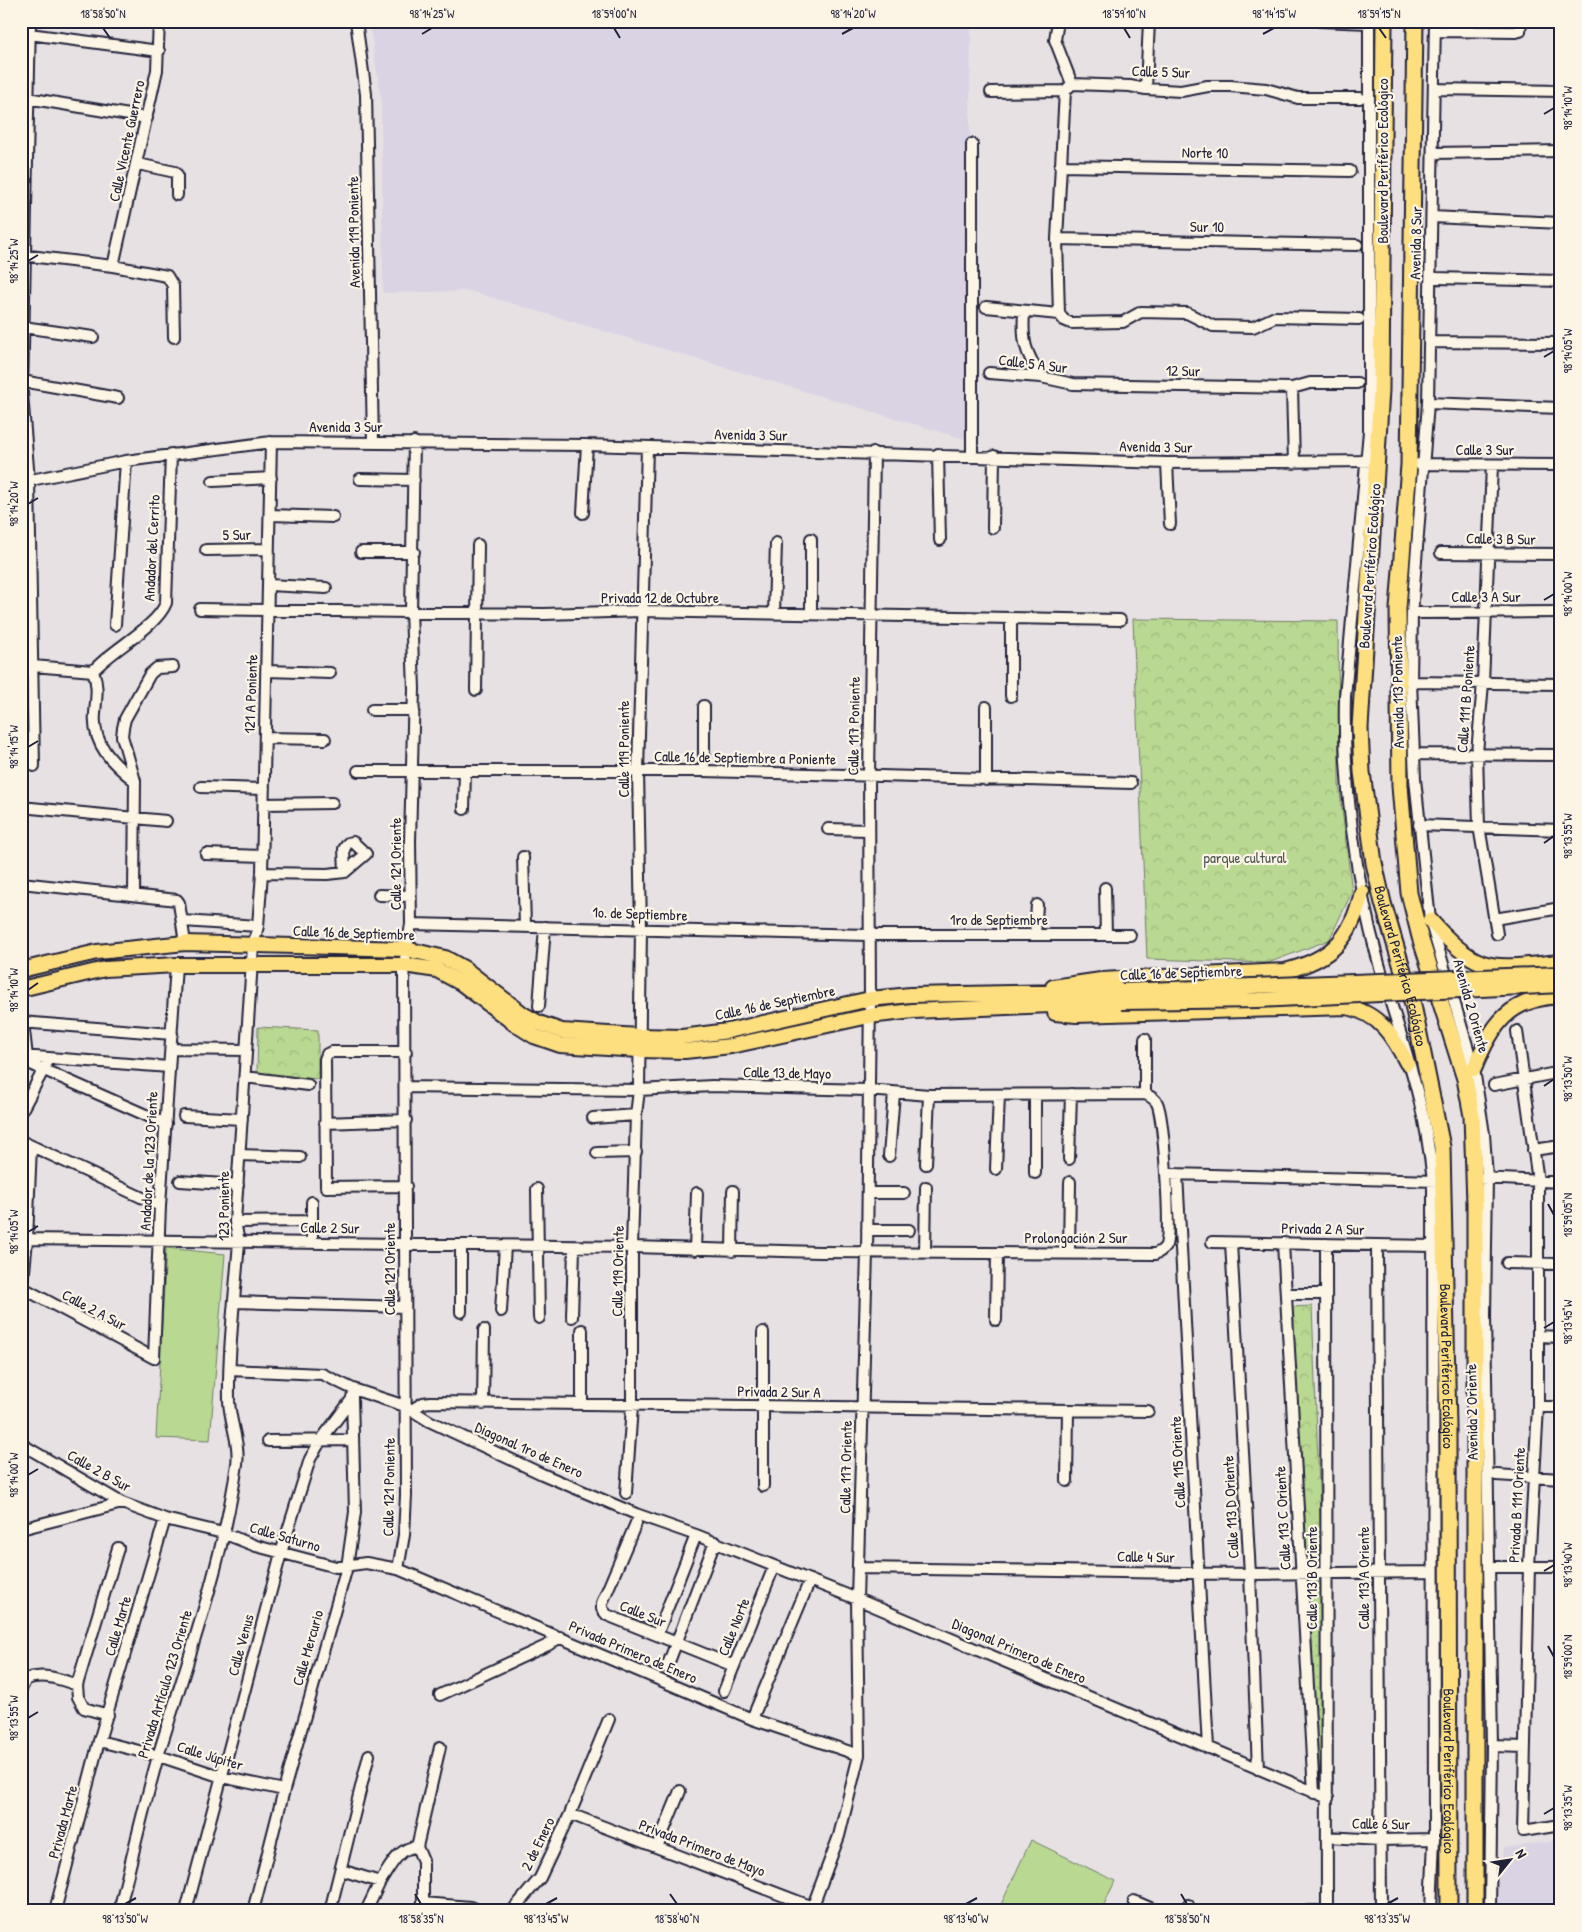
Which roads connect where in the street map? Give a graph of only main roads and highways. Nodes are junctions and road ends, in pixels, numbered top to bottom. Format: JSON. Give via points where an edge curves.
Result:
{"nodes":[{"id":1,"x":1384,"y":21,"type":"edge"},
{"id":2,"x":1416,"y":21,"type":"edge"},
{"id":3,"x":1362,"y":892,"type":"road end"},
{"id":4,"x":1430,"y":920,"type":"road end"},
{"id":5,"x":1561,"y":962,"type":"edge"},
{"id":6,"x":21,"y":970,"type":"edge"},
{"id":7,"x":1561,"y":974,"type":"edge"},
{"id":8,"x":1561,"y":985,"type":"edge"},
{"id":9,"x":21,"y":989,"type":"edge"},
{"id":10,"x":1025,"y":993,"type":"junction"},
{"id":11,"x":1561,"y":996,"type":"edge"},
{"id":12,"x":1121,"y":997,"type":"junction"},
{"id":13,"x":1019,"y":1008,"type":"junction"},
{"id":14,"x":639,"y":1043,"type":"junction"},
{"id":15,"x":1408,"y":1063,"type":"road end"},
{"id":16,"x":1474,"y":1069,"type":"road end"},
{"id":17,"x":1449,"y":1911,"type":"edge"},
{"id":18,"x":1475,"y":1911,"type":"edge"}],
"edges":[{"from":1,"to":17,"type":"highway","name":"Boulevard Periférico Ecológico","via":[[1382,390],[1372,462],[1360,728],[1362,772],[1380,887],[1413,1005],[1442,1147],[1439,1182],[1448,1427]]},
{"from":2,"to":18,"type":"highway","name":"Boulevard Periférico Ecológico","via":[[1408,465],[1398,609],[1400,786],[1410,893],[1420,937],[1465,1079],[1481,1178]]},
{"from":3,"to":10,"type":"main road","via":[[1357,914],[1338,946],[1308,965],[1285,971],[1070,982]]},
{"from":4,"to":5,"type":"main road","via":[[1459,950],[1481,963],[1497,967]]},
{"from":6,"to":14,"type":"main road","name":"Calle 16 de Septiembre","via":[[97,952],[185,944],[406,949],[444,958],[539,1023],[562,1031]]},
{"from":7,"to":12,"type":"main road","name":"Calle 16 de Septiembre","bridge":true},
{"from":8,"to":12,"type":"main road","name":"Calle 16 de Septiembre","bridge":true,"via":[[1303,998]]},
{"from":9,"to":14,"type":"main road","name":"Calle 16 de Septiembre","via":[[104,969],[176,964],[404,965],[438,970],[534,1036],[560,1045]]},
{"from":10,"to":12,"type":"main road","name":"Calle 16 de Septiembre"},
{"from":10,"to":14,"type":"main road","name":"Calle 16 de Septiembre","via":[[870,999],[728,1031]]},
{"from":11,"to":16,"type":"main road","via":[[1531,1000],[1505,1014],[1491,1031]]},
{"from":12,"to":13,"type":"main road","name":"Calle 16 de Septiembre"},
{"from":13,"to":14,"type":"main road","name":"Calle 16 de Septiembre","via":[[913,1011],[869,1016],[731,1046],[685,1050]]},
{"from":13,"to":15,"type":"main road","via":[[1076,1015],[1347,1007],[1367,1013],[1383,1025]]}]}
